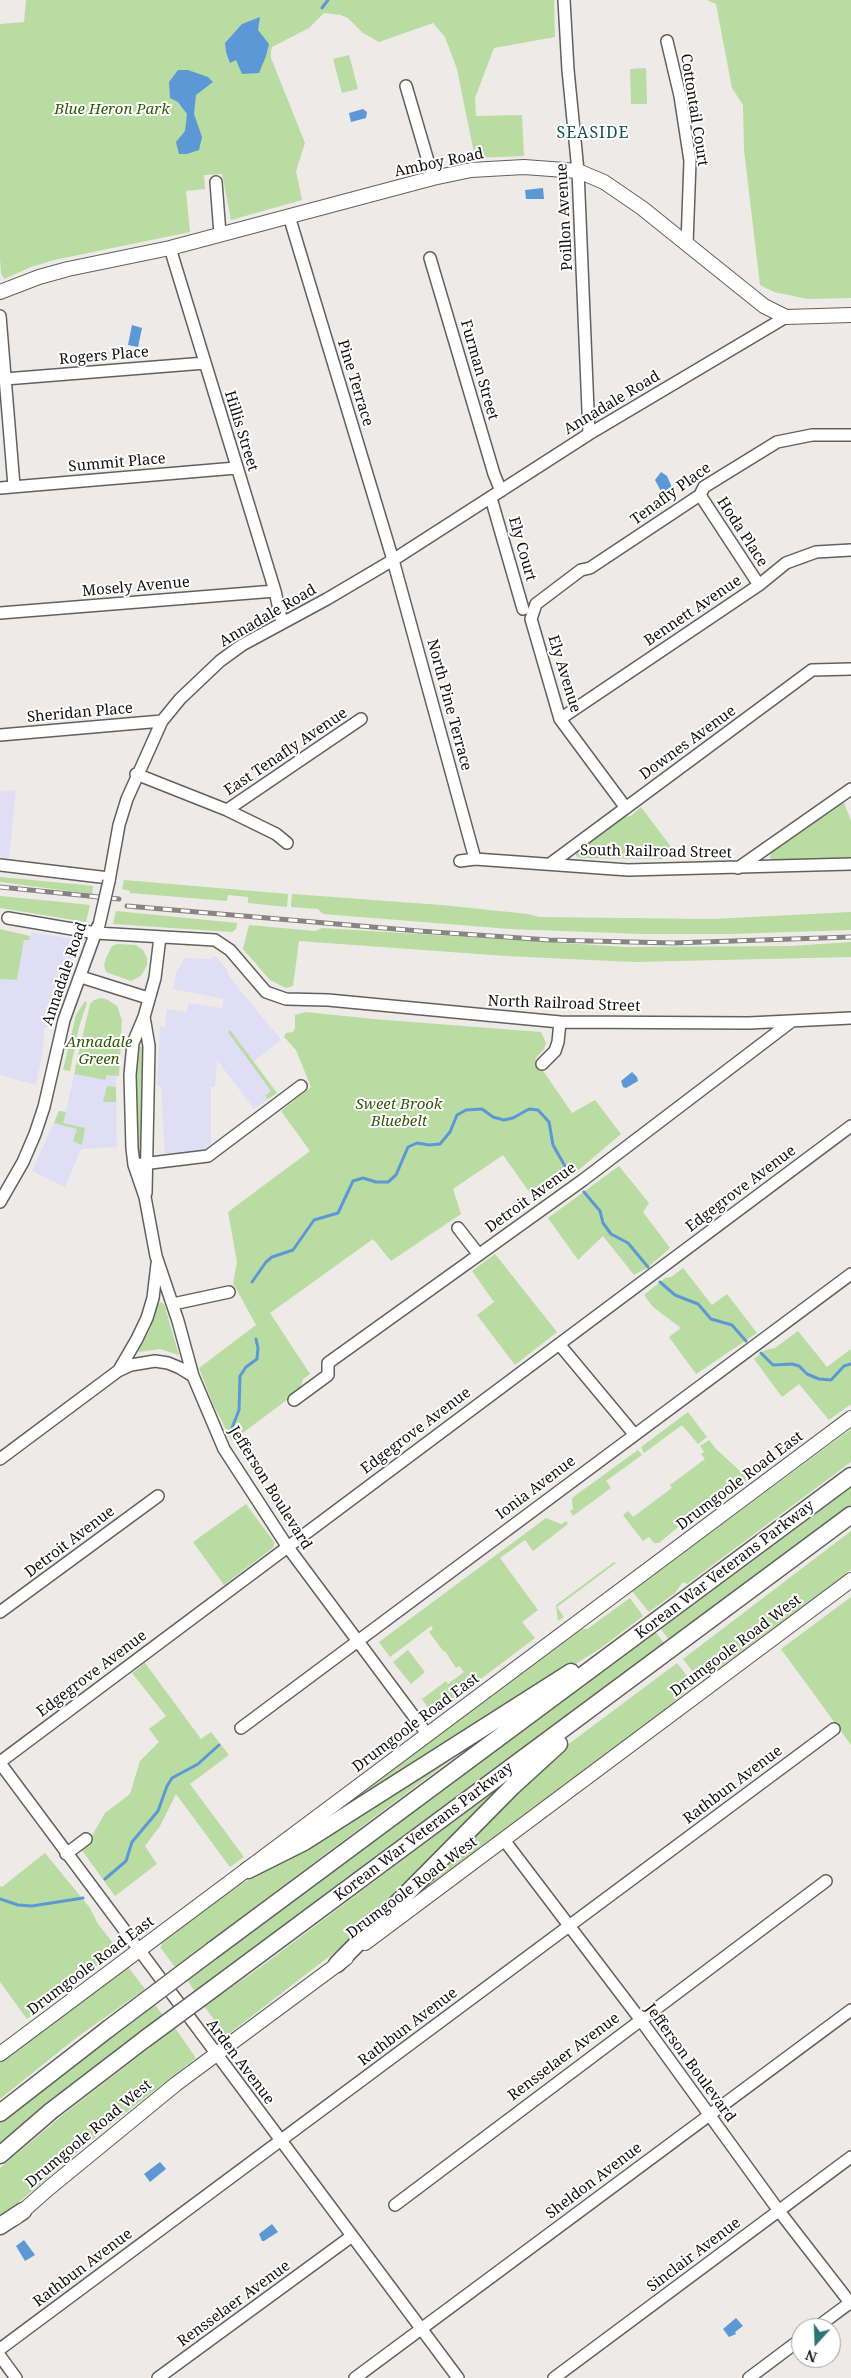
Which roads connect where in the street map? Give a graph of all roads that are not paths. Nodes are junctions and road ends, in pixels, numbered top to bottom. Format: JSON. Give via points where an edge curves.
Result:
{"nodes":[{"id":1,"x":564,"y":0,"type":"edge"},
{"id":2,"x":667,"y":40,"type":"dead end"},
{"id":3,"x":406,"y":86,"type":"dead end"},
{"id":4,"x":578,"y":171,"type":"junction"},
{"id":5,"x":433,"y":178,"type":"junction"},
{"id":6,"x":216,"y":182,"type":"dead end"},
{"id":7,"x":289,"y":216,"type":"junction"},
{"id":8,"x":220,"y":234,"type":"junction"},
{"id":9,"x":687,"y":244,"type":"junction"},
{"id":10,"x":170,"y":248,"type":"junction"},
{"id":11,"x":430,"y":258,"type":"dead end"},
{"id":12,"x":0,"y":292,"type":"edge"},
{"id":13,"x":851,"y":315,"type":"edge"},
{"id":14,"x":0,"y":316,"type":"edge"},
{"id":15,"x":786,"y":317,"type":"junction"},
{"id":16,"x":205,"y":363,"type":"junction"},
{"id":17,"x":5,"y":379,"type":"junction"},
{"id":18,"x":590,"y":434,"type":"junction"},
{"id":19,"x":851,"y":435,"type":"edge"},
{"id":20,"x":236,"y":468,"type":"junction"},
{"id":21,"x":14,"y":486,"type":"junction"},
{"id":22,"x":0,"y":488,"type":"edge"},
{"id":23,"x":501,"y":490,"type":"junction"},
{"id":24,"x":700,"y":495,"type":"junction"},
{"id":25,"x":490,"y":498,"type":"junction"},
{"id":26,"x":851,"y":550,"type":"edge"},
{"id":27,"x":393,"y":560,"type":"junction"},
{"id":28,"x":759,"y":585,"type":"junction"},
{"id":29,"x":275,"y":591,"type":"junction"},
{"id":30,"x":523,"y":610,"type":"dead end"},
{"id":31,"x":0,"y":613,"type":"edge"},
{"id":32,"x":531,"y":619,"type":"joint"},
{"id":33,"x":282,"y":623,"type":"junction"},
{"id":34,"x":851,"y":669,"type":"edge"},
{"id":35,"x":361,"y":719,"type":"dead end"},
{"id":36,"x":560,"y":719,"type":"junction"},
{"id":37,"x":162,"y":721,"type":"junction"},
{"id":38,"x":0,"y":735,"type":"edge"},
{"id":39,"x":136,"y":774,"type":"junction"},
{"id":40,"x":851,"y":789,"type":"edge"},
{"id":41,"x":626,"y":808,"type":"junction"},
{"id":42,"x":227,"y":810,"type":"junction"},
{"id":43,"x":287,"y":843,"type":"dead end"},
{"id":44,"x":475,"y":859,"type":"junction"},
{"id":45,"x":460,"y":861,"type":"dead end"},
{"id":46,"x":550,"y":864,"type":"junction"},
{"id":47,"x":851,"y":864,"type":"edge"},
{"id":48,"x":0,"y":865,"type":"edge"},
{"id":49,"x":738,"y":868,"type":"junction"},
{"id":50,"x":109,"y":879,"type":"junction"},
{"id":51,"x":8,"y":918,"type":"dead end"},
{"id":52,"x":97,"y":929,"type":"junction"},
{"id":53,"x":160,"y":937,"type":"junction"},
{"id":54,"x":81,"y":977,"type":"junction"},
{"id":55,"x":148,"y":998,"type":"junction"},
{"id":56,"x":144,"y":1017,"type":"junction"},
{"id":57,"x":851,"y":1018,"type":"edge"},
{"id":58,"x":792,"y":1021,"type":"junction"},
{"id":59,"x":560,"y":1022,"type":"junction"},
{"id":60,"x":542,"y":1064,"type":"dead end"},
{"id":61,"x":301,"y":1086,"type":"dead end"},
{"id":62,"x":851,"y":1126,"type":"edge"},
{"id":63,"x":148,"y":1164,"type":"junction"},
{"id":64,"x":134,"y":1165,"type":"junction"},
{"id":65,"x":145,"y":1197,"type":"junction"},
{"id":66,"x":0,"y":1202,"type":"edge"},
{"id":67,"x":458,"y":1228,"type":"dead end"},
{"id":68,"x":479,"y":1255,"type":"junction"},
{"id":69,"x":156,"y":1256,"type":"junction"},
{"id":70,"x":851,"y":1274,"type":"edge"},
{"id":71,"x":229,"y":1292,"type":"dead end"},
{"id":72,"x":173,"y":1304,"type":"junction"},
{"id":73,"x":559,"y":1344,"type":"junction"},
{"id":74,"x":118,"y":1371,"type":"junction"},
{"id":75,"x":193,"y":1376,"type":"junction"},
{"id":76,"x":294,"y":1400,"type":"dead end"},
{"id":77,"x":851,"y":1418,"type":"edge"},
{"id":78,"x":634,"y":1434,"type":"junction"},
{"id":79,"x":0,"y":1460,"type":"edge"},
{"id":80,"x":851,"y":1476,"type":"edge"},
{"id":81,"x":158,"y":1496,"type":"dead end"},
{"id":82,"x":851,"y":1515,"type":"edge"},
{"id":83,"x":287,"y":1546,"type":"junction"},
{"id":84,"x":851,"y":1580,"type":"edge"},
{"id":85,"x":0,"y":1612,"type":"edge"},
{"id":86,"x":642,"y":1631,"type":"junction"},
{"id":87,"x":357,"y":1641,"type":"junction"},
{"id":88,"x":583,"y":1714,"type":"junction"},
{"id":89,"x":241,"y":1728,"type":"dead end"},
{"id":90,"x":834,"y":1729,"type":"dead end"},
{"id":91,"x":427,"y":1734,"type":"junction"},
{"id":92,"x":0,"y":1762,"type":"edge"},
{"id":93,"x":86,"y":1839,"type":"dead end"},
{"id":94,"x":504,"y":1840,"type":"junction"},
{"id":95,"x":66,"y":1854,"type":"junction"},
{"id":96,"x":248,"y":1870,"type":"junction"},
{"id":97,"x":826,"y":1882,"type":"dead end"},
{"id":98,"x":569,"y":1926,"type":"junction"},
{"id":99,"x":138,"y":1951,"type":"junction"},
{"id":100,"x":337,"y":1964,"type":"junction"},
{"id":101,"x":851,"y":2010,"type":"edge"},
{"id":102,"x":640,"y":2019,"type":"junction"},
{"id":103,"x":0,"y":2054,"type":"edge"},
{"id":104,"x":216,"y":2054,"type":"junction"},
{"id":105,"x":0,"y":2113,"type":"edge"},
{"id":106,"x":709,"y":2114,"type":"junction"},
{"id":107,"x":280,"y":2140,"type":"junction"},
{"id":108,"x":0,"y":2155,"type":"edge"},
{"id":109,"x":851,"y":2157,"type":"edge"},
{"id":110,"x":395,"y":2205,"type":"dead end"},
{"id":111,"x":23,"y":2211,"type":"junction"},
{"id":112,"x":779,"y":2211,"type":"junction"},
{"id":113,"x":0,"y":2226,"type":"edge"},
{"id":114,"x":0,"y":2232,"type":"edge"},
{"id":115,"x":352,"y":2236,"type":"junction"},
{"id":116,"x":851,"y":2303,"type":"edge"},
{"id":117,"x":830,"y":2318,"type":"edge"},
{"id":118,"x":421,"y":2329,"type":"junction"},
{"id":119,"x":791,"y":2346,"type":"edge"},
{"id":120,"x":0,"y":2349,"type":"edge"},
{"id":121,"x":0,"y":2356,"type":"edge"},
{"id":122,"x":16,"y":2378,"type":"edge"},
{"id":123,"x":158,"y":2378,"type":"edge"},
{"id":124,"x":355,"y":2378,"type":"edge"},
{"id":125,"x":458,"y":2378,"type":"edge"},
{"id":126,"x":554,"y":2378,"type":"edge"},
{"id":127,"x":749,"y":2378,"type":"edge"}],
"edges":[{"from":1,"to":4,"type":"street","name":"Poillon Avenue"},
{"from":2,"to":9,"type":"street","name":"Cottontail Court","via":[[690,161]]},
{"from":3,"to":5,"type":"street"},
{"from":4,"to":5,"type":"main road","name":"Amboy Road","via":[[497,168]]},
{"from":4,"to":9,"type":"main road","name":"Amboy Road","via":[[604,182]]},
{"from":4,"to":18,"type":"street","name":"Poillon Avenue"},
{"from":5,"to":7,"type":"main road","name":"Amboy Road"},
{"from":6,"to":8,"type":"street"},
{"from":7,"to":8,"type":"main road","name":"Amboy Road"},
{"from":7,"to":27,"type":"street","name":"Pine Terrace"},
{"from":8,"to":10,"type":"main road","name":"Amboy Road"},
{"from":9,"to":15,"type":"main road","name":"Amboy Road","via":[[764,306]]},
{"from":10,"to":12,"type":"main road","name":"Amboy Road","via":[[68,269]]},
{"from":10,"to":16,"type":"street","name":"Hillis Street"},
{"from":11,"to":23,"type":"street","name":"Furman Street"},
{"from":13,"to":15,"type":"main road","name":"Amboy Road"},
{"from":14,"to":17,"type":"street"},
{"from":15,"to":18,"type":"street","name":"Annadale Road"},
{"from":16,"to":17,"type":"street","name":"Rogers Place"},
{"from":16,"to":20,"type":"street","name":"Hillis Street"},
{"from":17,"to":21,"type":"street"},
{"from":18,"to":23,"type":"street","name":"Annadale Road"},
{"from":19,"to":24,"type":"street","name":"Tenafly Place","via":[[812,435],[777,442],[704,487]]},
{"from":20,"to":21,"type":"street","name":"Summit Place"},
{"from":20,"to":29,"type":"street","name":"Hillis Street"},
{"from":21,"to":22,"type":"street","name":"Summit Place"},
{"from":23,"to":25,"type":"street","name":"Annadale Road"},
{"from":24,"to":28,"type":"street","name":"Hoda Place"},
{"from":24,"to":32,"type":"street","name":"Tenafly Place","via":[[590,568],[581,570],[536,604]]},
{"from":25,"to":27,"type":"street","name":"Annadale Road"},
{"from":25,"to":30,"type":"street","name":"Ely Court"},
{"from":26,"to":28,"type":"street","name":"Bennett Avenue","via":[[826,550],[802,556],[773,572]]},
{"from":27,"to":33,"type":"street","name":"Annadale Road"},
{"from":27,"to":44,"type":"street","name":"North Pine Terrace"},
{"from":28,"to":36,"type":"street","name":"Bennett Avenue"},
{"from":29,"to":31,"type":"street","name":"Mosely Avenue"},
{"from":29,"to":33,"type":"street","name":"Hillis Street"},
{"from":32,"to":36,"type":"street","name":"Ely Avenue"},
{"from":33,"to":37,"type":"street","name":"Annadale Road","via":[[220,661],[193,685]]},
{"from":34,"to":41,"type":"street","name":"Downes Avenue","via":[[812,670]]},
{"from":35,"to":42,"type":"street","name":"East Tenafly Avenue"},
{"from":36,"to":41,"type":"street","name":"Ely Avenue"},
{"from":37,"to":38,"type":"street","name":"Sheridan Place"},
{"from":37,"to":39,"type":"street","name":"Annadale Road"},
{"from":39,"to":42,"type":"street"},
{"from":39,"to":50,"type":"street","name":"Annadale Road","via":[[119,825]]},
{"from":40,"to":49,"type":"street"},
{"from":41,"to":46,"type":"street","name":"Downes Avenue"},
{"from":42,"to":43,"type":"street","via":[[276,834]]},
{"from":44,"to":45,"type":"street","name":"South Railroad Street"},
{"from":44,"to":46,"type":"street","name":"South Railroad Street"},
{"from":46,"to":49,"type":"street","name":"South Railroad Street","via":[[628,870]]},
{"from":47,"to":49,"type":"street","name":"South Railroad Street"},
{"from":48,"to":50,"type":"street"},
{"from":50,"to":52,"type":"street","name":"Annadale Road","bridge":true},
{"from":51,"to":52,"type":"street"},
{"from":52,"to":53,"type":"street"},
{"from":52,"to":54,"type":"street","name":"Annadale Road"},
{"from":53,"to":55,"type":"street","name":"Jefferson Boulevard","via":[[157,966]]},
{"from":53,"to":59,"type":"street","name":"North Railroad Street","via":[[223,943],[256,982],[276,996]]},
{"from":54,"to":55,"type":"street"},
{"from":54,"to":66,"type":"street","name":"Annadale Road","via":[[64,1020],[35,1134]]},
{"from":55,"to":56,"type":"street","name":"Jefferson Boulevard"},
{"from":56,"to":63,"type":"street","name":"Jefferson Boulevard","via":[[148,1046]]},
{"from":56,"to":64,"type":"street","name":"Jefferson Boulevard","via":[[133,1043],[130,1075]]},
{"from":57,"to":58,"type":"street","name":"North Railroad Street"},
{"from":58,"to":59,"type":"street","name":"North Railroad Street"},
{"from":58,"to":68,"type":"street","name":"Detroit Avenue"},
{"from":59,"to":60,"type":"street","via":[[555,1051]]},
{"from":61,"to":63,"type":"street","via":[[208,1156]]},
{"from":62,"to":73,"type":"street","name":"Edgegrove Avenue"},
{"from":63,"to":64,"type":"street"},
{"from":63,"to":65,"type":"street","name":"Jefferson Boulevard"},
{"from":64,"to":65,"type":"street","name":"Jefferson Boulevard"},
{"from":65,"to":69,"type":"street","name":"Jefferson Boulevard"},
{"from":67,"to":68,"type":"street"},
{"from":68,"to":76,"type":"street","name":"Detroit Avenue","via":[[328,1363],[328,1374]]},
{"from":69,"to":72,"type":"street","name":"Jefferson Boulevard"},
{"from":69,"to":74,"type":"street","via":[[153,1298],[147,1318]]},
{"from":70,"to":78,"type":"street","name":"Ionia Avenue"},
{"from":71,"to":72,"type":"street"},
{"from":72,"to":75,"type":"street","name":"Jefferson Boulevard"},
{"from":73,"to":78,"type":"street"},
{"from":73,"to":83,"type":"street","name":"Edgegrove Avenue"},
{"from":74,"to":75,"type":"street","via":[[137,1363],[155,1361],[180,1368]]},
{"from":74,"to":79,"type":"street"},
{"from":75,"to":83,"type":"street","name":"Jefferson Boulevard","via":[[224,1449]]},
{"from":77,"to":91,"type":"main road","name":"Drumgoole Road East"},
{"from":78,"to":87,"type":"street","name":"Ionia Avenue"},
{"from":80,"to":86,"type":"highway","name":"Korean War Veterans Parkway"},
{"from":81,"to":85,"type":"street","name":"Detroit Avenue"},
{"from":82,"to":88,"type":"highway","name":"Korean War Veterans Parkway"},
{"from":83,"to":87,"type":"street","name":"Jefferson Boulevard"},
{"from":83,"to":92,"type":"street","name":"Edgegrove Avenue"},
{"from":84,"to":94,"type":"main road","name":"Drumgoole Road West"},
{"from":86,"to":96,"type":"highway","via":[[304,1842]]},
{"from":86,"to":105,"type":"highway","name":"Korean War Veterans Parkway","bridge":true},
{"from":87,"to":89,"type":"street","name":"Ionia Avenue"},
{"from":87,"to":91,"type":"street","name":"Jefferson Boulevard"},
{"from":88,"to":100,"type":"highway","via":[[560,1742]]},
{"from":88,"to":108,"type":"highway","name":"Korean War Veterans Parkway","bridge":true,"via":[[146,2039]]},
{"from":90,"to":98,"type":"street","name":"Rathbun Avenue"},
{"from":91,"to":96,"type":"main road","name":"Drumgoole Road East"},
{"from":92,"to":95,"type":"street","name":"Arden Avenue"},
{"from":93,"to":95,"type":"street"},
{"from":94,"to":98,"type":"street","name":"Jefferson Boulevard"},
{"from":94,"to":100,"type":"main road","name":"Drumgoole Road West"},
{"from":95,"to":99,"type":"street","name":"Arden Avenue"},
{"from":96,"to":99,"type":"main road","name":"Drumgoole Road East"},
{"from":97,"to":102,"type":"street","name":"Rensselaer Avenue"},
{"from":98,"to":102,"type":"street","name":"Jefferson Boulevard"},
{"from":98,"to":107,"type":"street","name":"Rathbun Avenue"},
{"from":99,"to":103,"type":"main road","name":"Drumgoole Road East"},
{"from":99,"to":104,"type":"street","name":"Arden Avenue"},
{"from":100,"to":104,"type":"main road","name":"Drumgoole Road West"},
{"from":101,"to":106,"type":"street","name":"Sheldon Avenue"},
{"from":102,"to":106,"type":"street","name":"Jefferson Boulevard"},
{"from":102,"to":110,"type":"street","name":"Rensselaer Avenue"},
{"from":104,"to":107,"type":"street","name":"Arden Avenue"},
{"from":104,"to":111,"type":"main road","name":"Drumgoole Road West"},
{"from":106,"to":112,"type":"street","name":"Jefferson Boulevard"},
{"from":106,"to":118,"type":"street","name":"Sheldon Avenue"},
{"from":107,"to":115,"type":"street","name":"Arden Avenue"},
{"from":107,"to":120,"type":"street","name":"Rathbun Avenue"},
{"from":109,"to":112,"type":"street","name":"Sinclair Avenue"},
{"from":111,"to":113,"type":"highway"},
{"from":111,"to":114,"type":"main road","name":"Drumgoole Road West"},
{"from":112,"to":116,"type":"street","name":"Jefferson Boulevard"},
{"from":112,"to":126,"type":"street","name":"Sinclair Avenue"},
{"from":115,"to":118,"type":"street","name":"Arden Avenue"},
{"from":115,"to":123,"type":"street","name":"Rensselaer Avenue"},
{"from":116,"to":117,"type":"street"},
{"from":118,"to":124,"type":"street","name":"Sheldon Avenue"},
{"from":118,"to":125,"type":"street","name":"Arden Avenue"},
{"from":119,"to":127,"type":"street"},
{"from":121,"to":122,"type":"street"}]}
